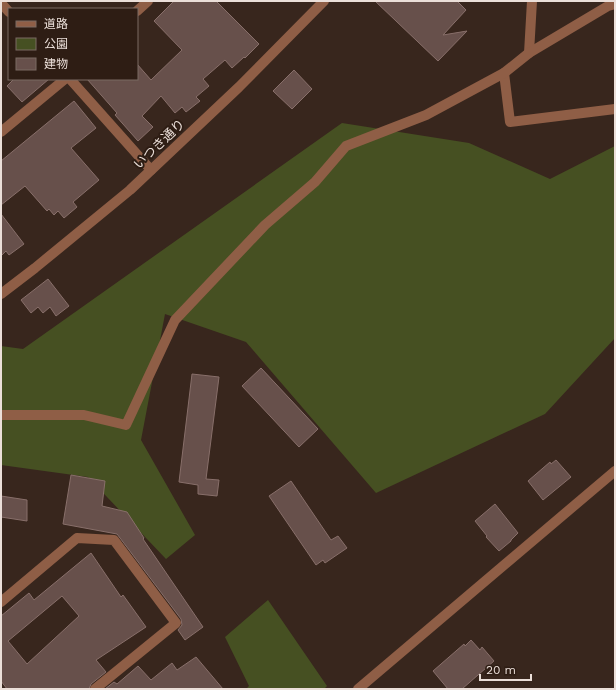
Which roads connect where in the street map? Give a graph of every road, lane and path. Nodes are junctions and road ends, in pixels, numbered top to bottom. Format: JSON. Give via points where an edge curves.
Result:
{"nodes":[{"id":1,"x":148,"y":1,"type":"edge"},
{"id":2,"x":324,"y":1,"type":"edge"},
{"id":3,"x":532,"y":1,"type":"edge"},
{"id":4,"x":615,"y":4,"type":"edge"},
{"id":5,"x":138,"y":10,"type":"edge"},
{"id":6,"x":529,"y":53,"type":"junction"},
{"id":7,"x":504,"y":73,"type":"junction"},
{"id":8,"x":64,"y":80,"type":"edge"},
{"id":9,"x":71,"y":80,"type":"edge"},
{"id":10,"x":615,"y":109,"type":"edge"},
{"id":11,"x":1,"y":132,"type":"edge"},
{"id":12,"x":151,"y":170,"type":"junction"},
{"id":13,"x":1,"y":294,"type":"edge"},
{"id":14,"x":1,"y":415,"type":"edge"},
{"id":15,"x":615,"y":471,"type":"edge"},
{"id":16,"x":1,"y":602,"type":"edge"},
{"id":17,"x":95,"y":689,"type":"edge"},
{"id":18,"x":358,"y":689,"type":"edge"}],
"edges":[{"from":1,"to":5,"type":"street"},
{"from":2,"to":12,"type":"street","name":"いつき通り"},
{"from":3,"to":6,"type":"street"},
{"from":4,"to":6,"type":"street"},
{"from":6,"to":7,"type":"street"},
{"from":7,"to":10,"type":"street","via":[[510,122]]},
{"from":7,"to":14,"type":"street","via":[[426,115],[346,146],[315,182],[265,225],[175,320],[126,425],[84,415]]},
{"from":8,"to":11,"type":"street"},
{"from":9,"to":12,"type":"street"},
{"from":12,"to":13,"type":"street","name":"いつき通り","via":[[130,190]]},
{"from":15,"to":18,"type":"street"},
{"from":16,"to":17,"type":"street","via":[[77,538],[114,540],[176,623]]}]}
